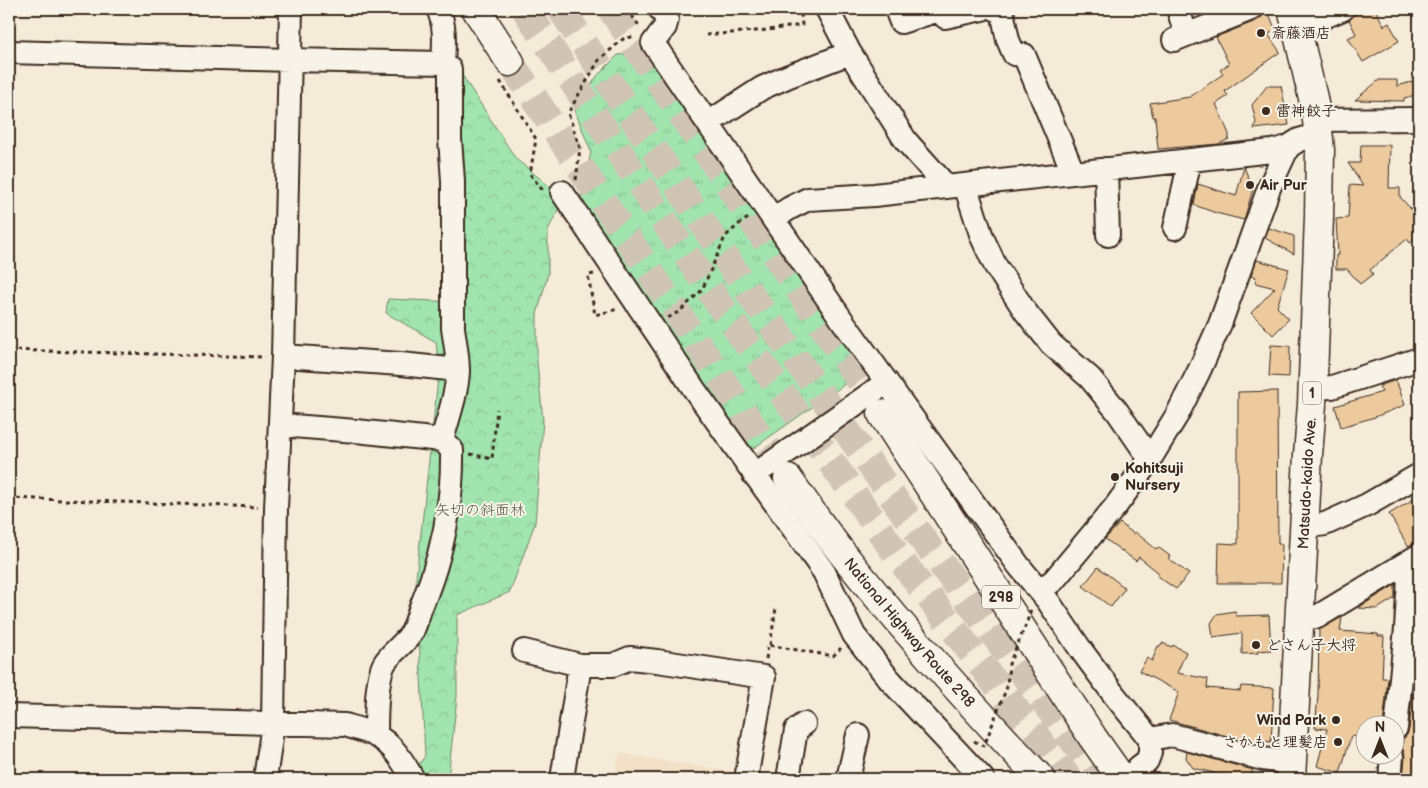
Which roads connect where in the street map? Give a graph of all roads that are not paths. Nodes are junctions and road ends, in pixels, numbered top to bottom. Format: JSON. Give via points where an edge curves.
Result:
{"nodes":[{"id":1,"x":291,"y":9,"type":"edge"},
{"id":2,"x":438,"y":9,"type":"edge"},
{"id":3,"x":476,"y":9,"type":"edge"},
{"id":4,"x":660,"y":9,"type":"edge"},
{"id":5,"x":827,"y":9,"type":"edge"},
{"id":6,"x":896,"y":9,"type":"edge"},
{"id":7,"x":982,"y":9,"type":"edge"},
{"id":8,"x":995,"y":9,"type":"edge"},
{"id":9,"x":1178,"y":9,"type":"edge"},
{"id":10,"x":1251,"y":9,"type":"edge"},
{"id":11,"x":1343,"y":9,"type":"edge"},
{"id":12,"x":1295,"y":19,"type":"edge"},
{"id":13,"x":9,"y":52,"type":"edge"},
{"id":14,"x":850,"y":53,"type":"junction"},
{"id":15,"x":290,"y":60,"type":"junction"},
{"id":16,"x":443,"y":63,"type":"junction"},
{"id":17,"x":502,"y":68,"type":"tunnel mouth"},
{"id":18,"x":1419,"y":119,"type":"edge"},
{"id":19,"x":708,"y":123,"type":"junction"},
{"id":20,"x":1318,"y":127,"type":"junction"},
{"id":21,"x":1288,"y":147,"type":"junction"},
{"id":22,"x":1190,"y":160,"type":"junction"},
{"id":23,"x":1106,"y":168,"type":"junction"},
{"id":24,"x":1073,"y":172,"type":"junction"},
{"id":25,"x":956,"y":186,"type":"junction"},
{"id":26,"x":553,"y":192,"type":"road end"},
{"id":27,"x":769,"y":213,"type":"junction"},
{"id":28,"x":1175,"y":228,"type":"dead end"},
{"id":29,"x":1108,"y":235,"type":"dead end"},
{"id":30,"x":283,"y":356,"type":"junction"},
{"id":31,"x":1419,"y":359,"type":"edge"},
{"id":32,"x":458,"y":370,"type":"junction"},
{"id":33,"x":887,"y":382,"type":"junction"},
{"id":34,"x":1312,"y":388,"type":"junction"},
{"id":35,"x":882,"y":414,"type":"tunnel mouth"},
{"id":36,"x":280,"y":425,"type":"junction"},
{"id":37,"x":447,"y":445,"type":"junction"},
{"id":38,"x":1150,"y":459,"type":"junction"},
{"id":39,"x":754,"y":475,"type":"junction"},
{"id":40,"x":1419,"y":475,"type":"edge"},
{"id":41,"x":788,"y":479,"type":"tunnel mouth"},
{"id":42,"x":1305,"y":527,"type":"junction"},
{"id":43,"x":1414,"y":559,"type":"edge"},
{"id":44,"x":1034,"y":596,"type":"junction"},
{"id":45,"x":1300,"y":618,"type":"junction"},
{"id":46,"x":1413,"y":629,"type":"edge"},
{"id":47,"x":524,"y":651,"type":"dead end"},
{"id":48,"x":580,"y":665,"type":"junction"},
{"id":49,"x":9,"y":716,"type":"edge"},
{"id":50,"x":1398,"y":716,"type":"edge"},
{"id":51,"x":273,"y":724,"type":"junction"},
{"id":52,"x":804,"y":724,"type":"dead end"},
{"id":53,"x":858,"y":735,"type":"dead end"},
{"id":54,"x":376,"y":736,"type":"junction"},
{"id":55,"x":1150,"y":739,"type":"junction"},
{"id":56,"x":1391,"y":766,"type":"edge"},
{"id":57,"x":1292,"y":770,"type":"edge"},
{"id":58,"x":265,"y":779,"type":"edge"},
{"id":59,"x":413,"y":779,"type":"edge"},
{"id":60,"x":562,"y":779,"type":"edge"},
{"id":61,"x":746,"y":779,"type":"edge"},
{"id":62,"x":788,"y":779,"type":"edge"},
{"id":63,"x":848,"y":779,"type":"edge"},
{"id":64,"x":983,"y":779,"type":"edge"},
{"id":65,"x":1041,"y":779,"type":"edge"},
{"id":66,"x":1122,"y":779,"type":"edge"},
{"id":67,"x":1133,"y":779,"type":"edge"},
{"id":68,"x":1390,"y":779,"type":"edge"}],
"edges":[{"from":1,"to":15,"type":"street"},
{"from":2,"to":16,"type":"street","via":[[443,29]]},
{"from":3,"to":17,"type":"main road"},
{"from":4,"to":19,"type":"street","via":[[667,19],[653,43]]},
{"from":5,"to":14,"type":"street"},
{"from":6,"to":7,"type":"street","via":[[901,22],[942,9],[945,17]]},
{"from":8,"to":24,"type":"street","via":[[1002,11],[1014,54],[1024,55]]},
{"from":9,"to":10,"type":"street","via":[[1180,37]]},
{"from":11,"to":12,"type":"street"},
{"from":12,"to":20,"type":"main road","name":"Matsudo-kaido Ave.","number":"1"},
{"from":13,"to":15,"type":"street"},
{"from":14,"to":19,"type":"street","via":[[762,88]]},
{"from":14,"to":25,"type":"street","via":[[906,141]]},
{"from":15,"to":16,"type":"street"},
{"from":15,"to":30,"type":"street"},
{"from":16,"to":32,"type":"street","via":[[450,70],[453,328]]},
{"from":18,"to":20,"type":"street"},
{"from":19,"to":27,"type":"street"},
{"from":20,"to":21,"type":"street"},
{"from":20,"to":34,"type":"main road","name":"Matsudo-kaido Ave.","number":"1","via":[[1321,171]]},
{"from":21,"to":22,"type":"street"},
{"from":21,"to":38,"type":"street","via":[[1220,324],[1177,415]]},
{"from":22,"to":23,"type":"street"},
{"from":22,"to":28,"type":"street"},
{"from":23,"to":24,"type":"street"},
{"from":23,"to":29,"type":"street"},
{"from":24,"to":25,"type":"street"},
{"from":25,"to":27,"type":"street","via":[[808,200]]},
{"from":25,"to":38,"type":"street","via":[[995,265],[1025,311],[1051,344],[1090,378]]},
{"from":26,"to":39,"type":"street","via":[[652,327]]},
{"from":27,"to":33,"type":"street"},
{"from":30,"to":32,"type":"street"},
{"from":30,"to":36,"type":"street"},
{"from":31,"to":34,"type":"street","via":[[1332,387]]},
{"from":32,"to":37,"type":"street"},
{"from":33,"to":39,"type":"street"},
{"from":33,"to":44,"type":"street","via":[[1018,566]]},
{"from":34,"to":42,"type":"main road","name":"Matsudo-kaido Ave.","number":"1"},
{"from":35,"to":66,"type":"main road","number":"298"},
{"from":36,"to":37,"type":"street","via":[[356,430]]},
{"from":36,"to":51,"type":"street"},
{"from":37,"to":54,"type":"street","via":[[452,469],[438,560],[411,634],[384,664],[381,672]]},
{"from":38,"to":44,"type":"street","via":[[1054,580]]},
{"from":39,"to":64,"type":"street","via":[[824,572],[854,636],[889,679]]},
{"from":40,"to":42,"type":"street","via":[[1367,505],[1324,524]]},
{"from":41,"to":65,"type":"main road","name":"National Highway Route 298","via":[[841,552],[895,617]]},
{"from":42,"to":45,"type":"main road","name":"Matsudo-kaido Ave.","number":"1"},
{"from":43,"to":45,"type":"street","via":[[1317,618]]},
{"from":43,"to":46,"type":"street"},
{"from":44,"to":55,"type":"street","via":[[1048,601],[1081,650]]},
{"from":45,"to":57,"type":"main road","name":"Matsudo-kaido Ave.","number":"1"},
{"from":46,"to":50,"type":"street"},
{"from":47,"to":48,"type":"street"},
{"from":48,"to":60,"type":"street"},
{"from":48,"to":61,"type":"street","via":[[613,665],[630,658],[764,677]]},
{"from":49,"to":51,"type":"street"},
{"from":51,"to":54,"type":"street","via":[[345,725]]},
{"from":51,"to":58,"type":"street"},
{"from":52,"to":62,"type":"street","via":[[796,730]]},
{"from":53,"to":63,"type":"street"},
{"from":54,"to":59,"type":"street","via":[[398,754]]},
{"from":55,"to":57,"type":"street","via":[[1172,735],[1278,761]]},
{"from":55,"to":67,"type":"street","via":[[1150,753]]},
{"from":56,"to":68,"type":"street"}]}
